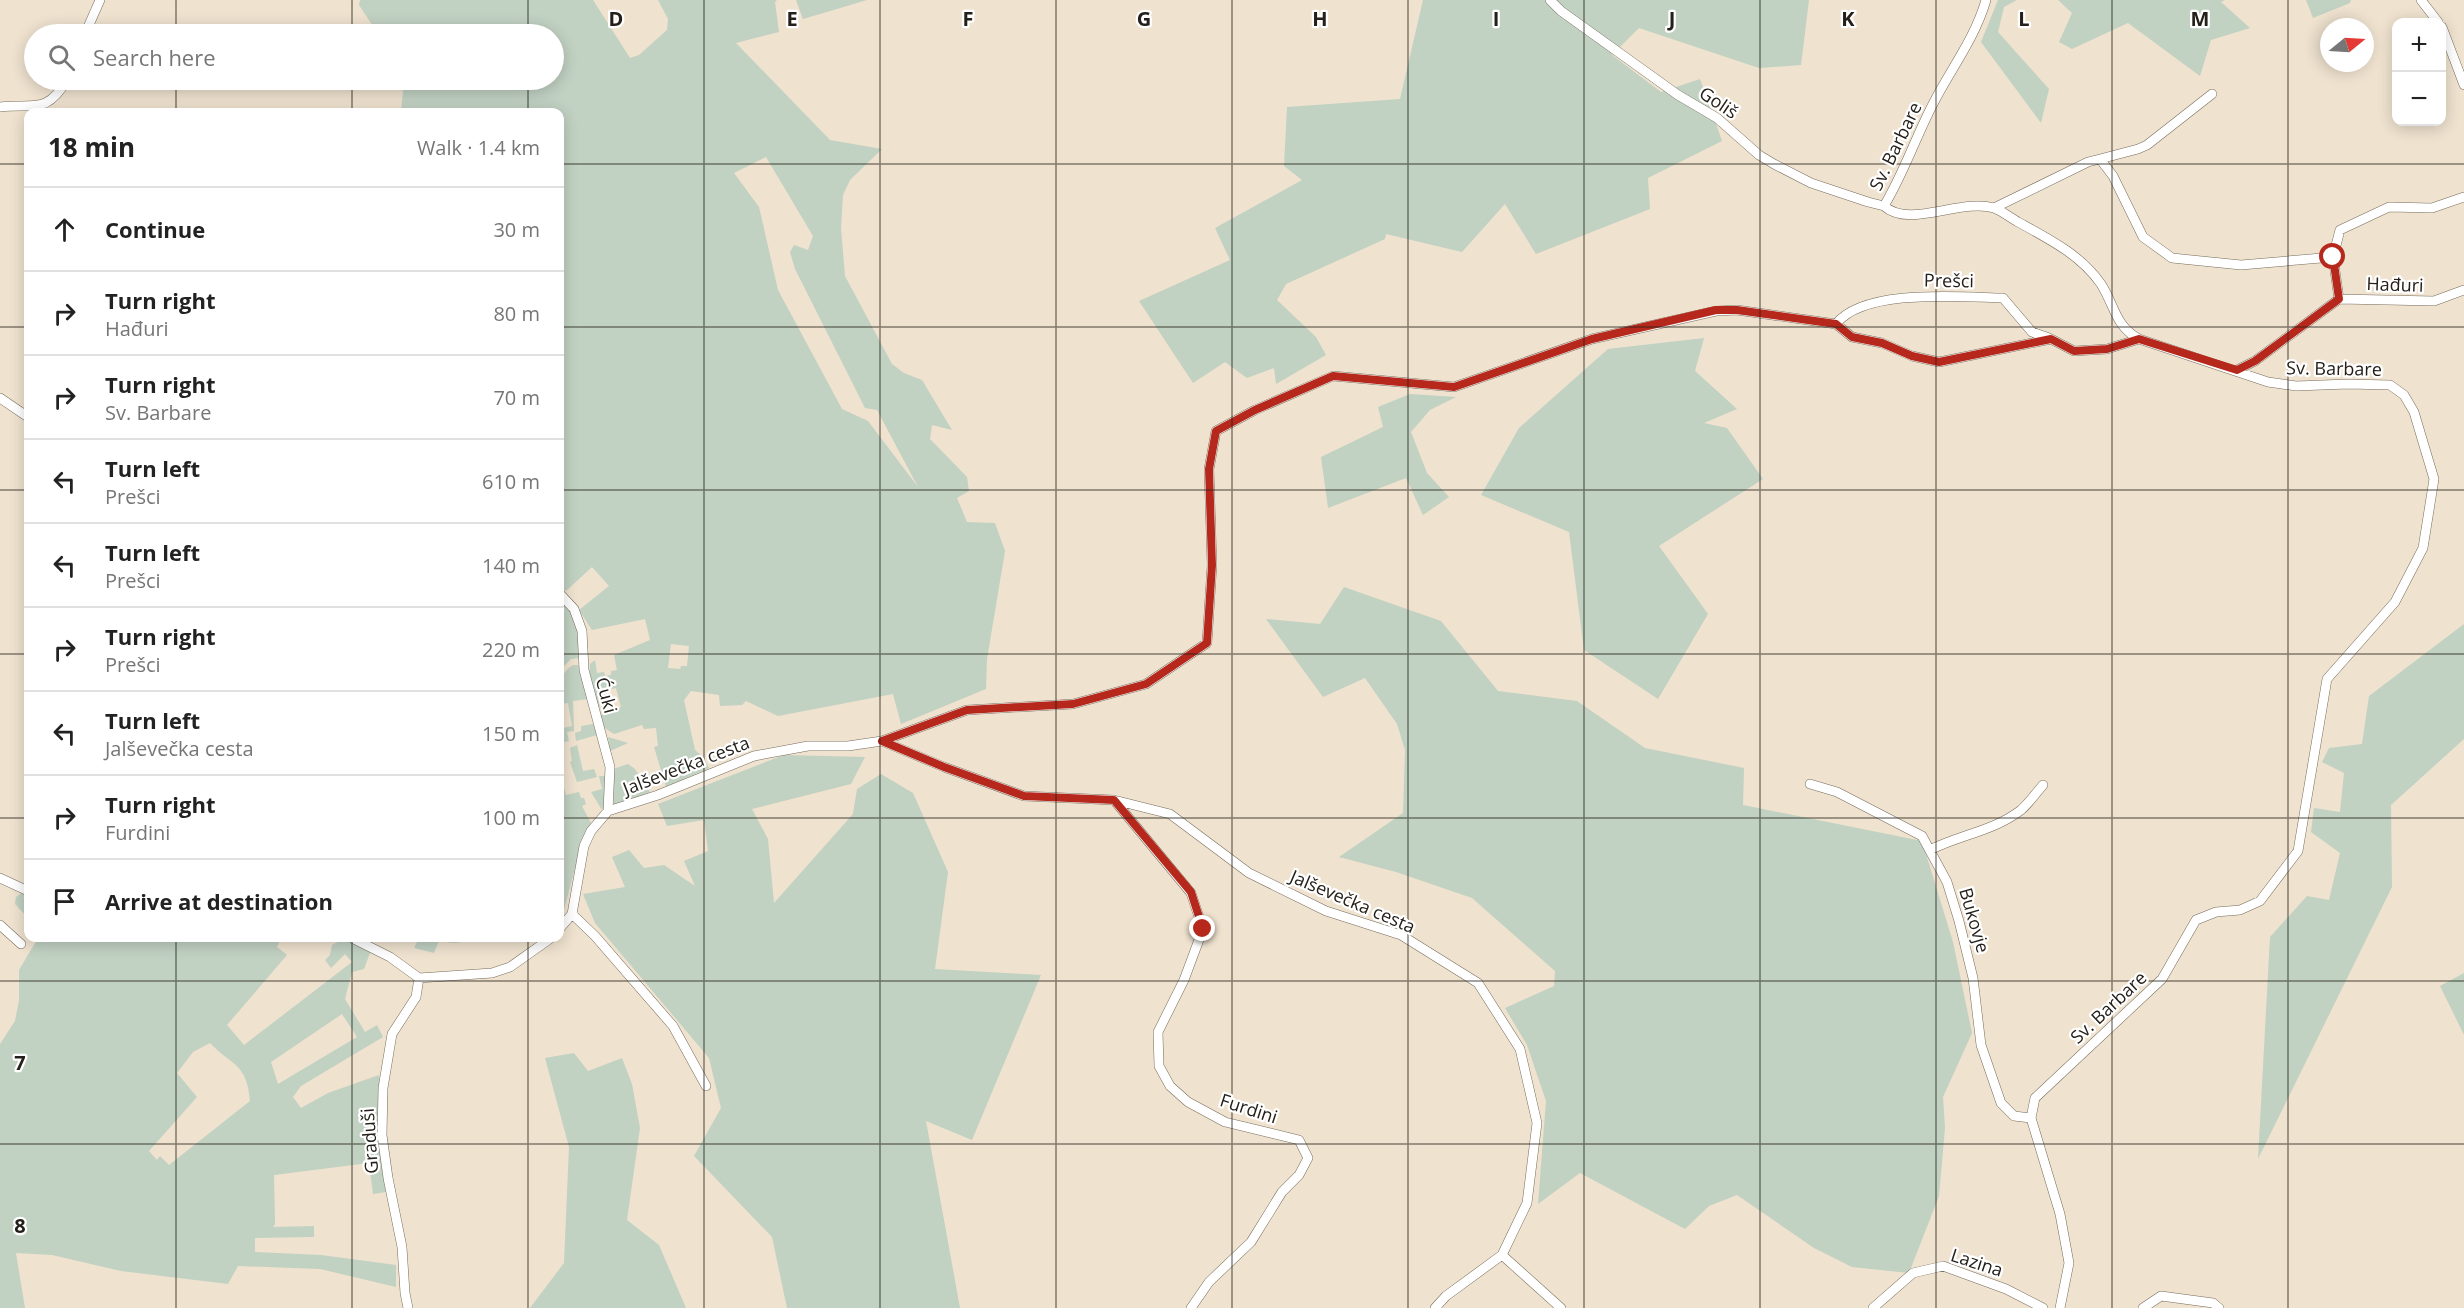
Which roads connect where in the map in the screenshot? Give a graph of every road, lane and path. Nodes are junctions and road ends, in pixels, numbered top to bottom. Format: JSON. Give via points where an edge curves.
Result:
{"nodes":[{"id":1,"x":100,"y":0,"type":"edge"},
{"id":2,"x":1550,"y":0,"type":"edge"},
{"id":3,"x":1986,"y":0,"type":"edge"},
{"id":4,"x":2421,"y":0,"type":"edge"},
{"id":5,"x":2435,"y":18,"type":"edge"},
{"id":6,"x":89,"y":24,"type":"edge"},
{"id":7,"x":2446,"y":38,"type":"edge"},
{"id":8,"x":2464,"y":85,"type":"edge"},
{"id":9,"x":58,"y":90,"type":"edge"},
{"id":10,"x":2212,"y":94,"type":"dead end"},
{"id":11,"x":0,"y":107,"type":"edge"},
{"id":12,"x":2100,"y":159,"type":"junction"},
{"id":13,"x":2464,"y":197,"type":"edge"},
{"id":14,"x":1884,"y":206,"type":"junction"},
{"id":15,"x":1994,"y":208,"type":"junction"},
{"id":16,"x":2333,"y":257,"type":"junction"},
{"id":17,"x":2464,"y":290,"type":"edge"},
{"id":18,"x":2339,"y":299,"type":"junction"},
{"id":19,"x":1836,"y":324,"type":"junction"},
{"id":20,"x":2051,"y":339,"type":"junction"},
{"id":21,"x":2139,"y":339,"type":"junction"},
{"id":22,"x":2237,"y":370,"type":"junction"},
{"id":23,"x":0,"y":398,"type":"edge"},
{"id":24,"x":24,"y":414,"type":"edge"},
{"id":25,"x":564,"y":597,"type":"edge"},
{"id":26,"x":882,"y":741,"type":"junction"},
{"id":27,"x":1810,"y":784,"type":"dead end"},
{"id":28,"x":2043,"y":785,"type":"dead end"},
{"id":29,"x":1114,"y":800,"type":"junction"},
{"id":30,"x":608,"y":811,"type":"junction"},
{"id":31,"x":1930,"y":850,"type":"junction"},
{"id":32,"x":0,"y":878,"type":"edge"},
{"id":33,"x":24,"y":889,"type":"edge"},
{"id":34,"x":572,"y":914,"type":"junction"},
{"id":35,"x":564,"y":923,"type":"edge"},
{"id":36,"x":0,"y":926,"type":"edge"},
{"id":37,"x":360,"y":942,"type":"edge"},
{"id":38,"x":545,"y":942,"type":"edge"},
{"id":39,"x":21,"y":944,"type":"dead end"},
{"id":40,"x":419,"y":978,"type":"junction"},
{"id":41,"x":706,"y":1086,"type":"dead end"},
{"id":42,"x":2031,"y":1118,"type":"junction"},
{"id":43,"x":1502,"y":1255,"type":"junction"},
{"id":44,"x":408,"y":1308,"type":"edge"},
{"id":45,"x":1191,"y":1308,"type":"edge"},
{"id":46,"x":1435,"y":1308,"type":"edge"},
{"id":47,"x":1561,"y":1308,"type":"edge"},
{"id":48,"x":1873,"y":1308,"type":"edge"},
{"id":49,"x":2043,"y":1308,"type":"edge"},
{"id":50,"x":2060,"y":1308,"type":"edge"},
{"id":51,"x":2143,"y":1308,"type":"edge"},
{"id":52,"x":2219,"y":1308,"type":"edge"}],
"edges":[{"from":1,"to":6,"type":"street"},
{"from":2,"to":14,"type":"street","name":"Goliš","via":[[1717,118],[1774,164],[1811,183]]},
{"from":3,"to":14,"type":"street","name":"Sv. Barbare","via":[[1981,19],[1944,82]]},
{"from":4,"to":5,"type":"street"},
{"from":7,"to":8,"type":"street"},
{"from":9,"to":11,"type":"street","via":[[39,106]]},
{"from":10,"to":12,"type":"street","via":[[2147,145]]},
{"from":12,"to":15,"type":"street"},
{"from":12,"to":16,"type":"street","via":[[2144,237],[2172,258],[2241,265]]},
{"from":13,"to":16,"type":"street","via":[[2432,208],[2389,207],[2340,230]]},
{"from":14,"to":15,"type":"street","name":"Sv. Barbare","via":[[1892,213],[1910,215],[1953,207]]},
{"from":15,"to":21,"type":"street","name":"Sv. Barbare","via":[[2075,255],[2101,284],[2126,332]]},
{"from":16,"to":18,"type":"street"},
{"from":17,"to":18,"type":"street","name":"Hađuri","via":[[2434,302]]},
{"from":18,"to":22,"type":"street"},
{"from":19,"to":20,"type":"street","via":[[1852,337],[1939,362]]},
{"from":19,"to":20,"type":"street","name":"Prešci","via":[[1844,315],[1873,304],[1915,296],[2003,298],[2032,332]]},
{"from":19,"to":26,"type":"street","via":[[1716,310],[1592,339],[1454,387],[1333,376],[1294,393],[1216,431],[1209,469],[1212,565],[1207,643],[1146,684],[1073,704],[967,710]]},
{"from":20,"to":21,"type":"street","name":"Prešci","via":[[2074,351],[2107,349]]},
{"from":21,"to":22,"type":"street","name":"Sv. Barbare"},
{"from":22,"to":42,"type":"street","name":"Sv. Barbare","via":[[2268,382],[2296,386],[2390,385],[2404,395],[2414,412],[2434,479],[2423,548],[2395,602],[2327,679],[2298,851],[2260,901],[2196,920],[2162,979],[2035,1098]]},
{"from":23,"to":24,"type":"street"},
{"from":25,"to":30,"type":"street","name":"Ćuki","via":[[580,624],[586,680],[610,767]]},
{"from":26,"to":29,"type":"street","name":"Jalševečka cesta","via":[[1024,796]]},
{"from":26,"to":30,"type":"street","name":"Jalševečka cesta","via":[[808,746],[754,756]]},
{"from":27,"to":31,"type":"street","name":"Bukovje","via":[[1837,792],[1922,836]]},
{"from":28,"to":31,"type":"street","via":[[2020,810],[1986,829],[1948,840]]},
{"from":29,"to":43,"type":"street","name":"Jalševečka cesta","via":[[1170,814],[1249,873],[1326,911],[1401,935],[1478,983],[1520,1049],[1537,1123],[1527,1203]]},
{"from":29,"to":45,"type":"street","name":"Furdini","via":[[1191,892],[1203,929],[1184,980],[1158,1032],[1159,1066],[1170,1086],[1188,1102],[1225,1122],[1299,1140],[1308,1158],[1251,1242],[1209,1282]]},
{"from":30,"to":34,"type":"street","name":"Jalševečka cesta","via":[[584,846]]},
{"from":31,"to":42,"type":"street","name":"Bukovje","via":[[1947,882],[1959,921],[1973,978],[1981,1046],[2001,1103],[2014,1116]]},
{"from":32,"to":33,"type":"street"},
{"from":34,"to":35,"type":"street"},
{"from":34,"to":41,"type":"street","via":[[674,1026]]},
{"from":36,"to":39,"type":"street"},
{"from":37,"to":40,"type":"street"},
{"from":38,"to":40,"type":"street","via":[[510,967],[492,973]]},
{"from":40,"to":44,"type":"street","name":"Graduši","via":[[416,997],[392,1034],[383,1088],[382,1135],[402,1247]]},
{"from":42,"to":50,"type":"street","via":[[2060,1215],[2069,1263]]},
{"from":43,"to":46,"type":"street","name":"Jalševečka cesta"},
{"from":43,"to":47,"type":"street"},
{"from":48,"to":49,"type":"street","name":"Lazina","via":[[1913,1273],[1943,1266],[2006,1289]]},
{"from":51,"to":52,"type":"street","via":[[2162,1296],[2213,1303]]}]}
